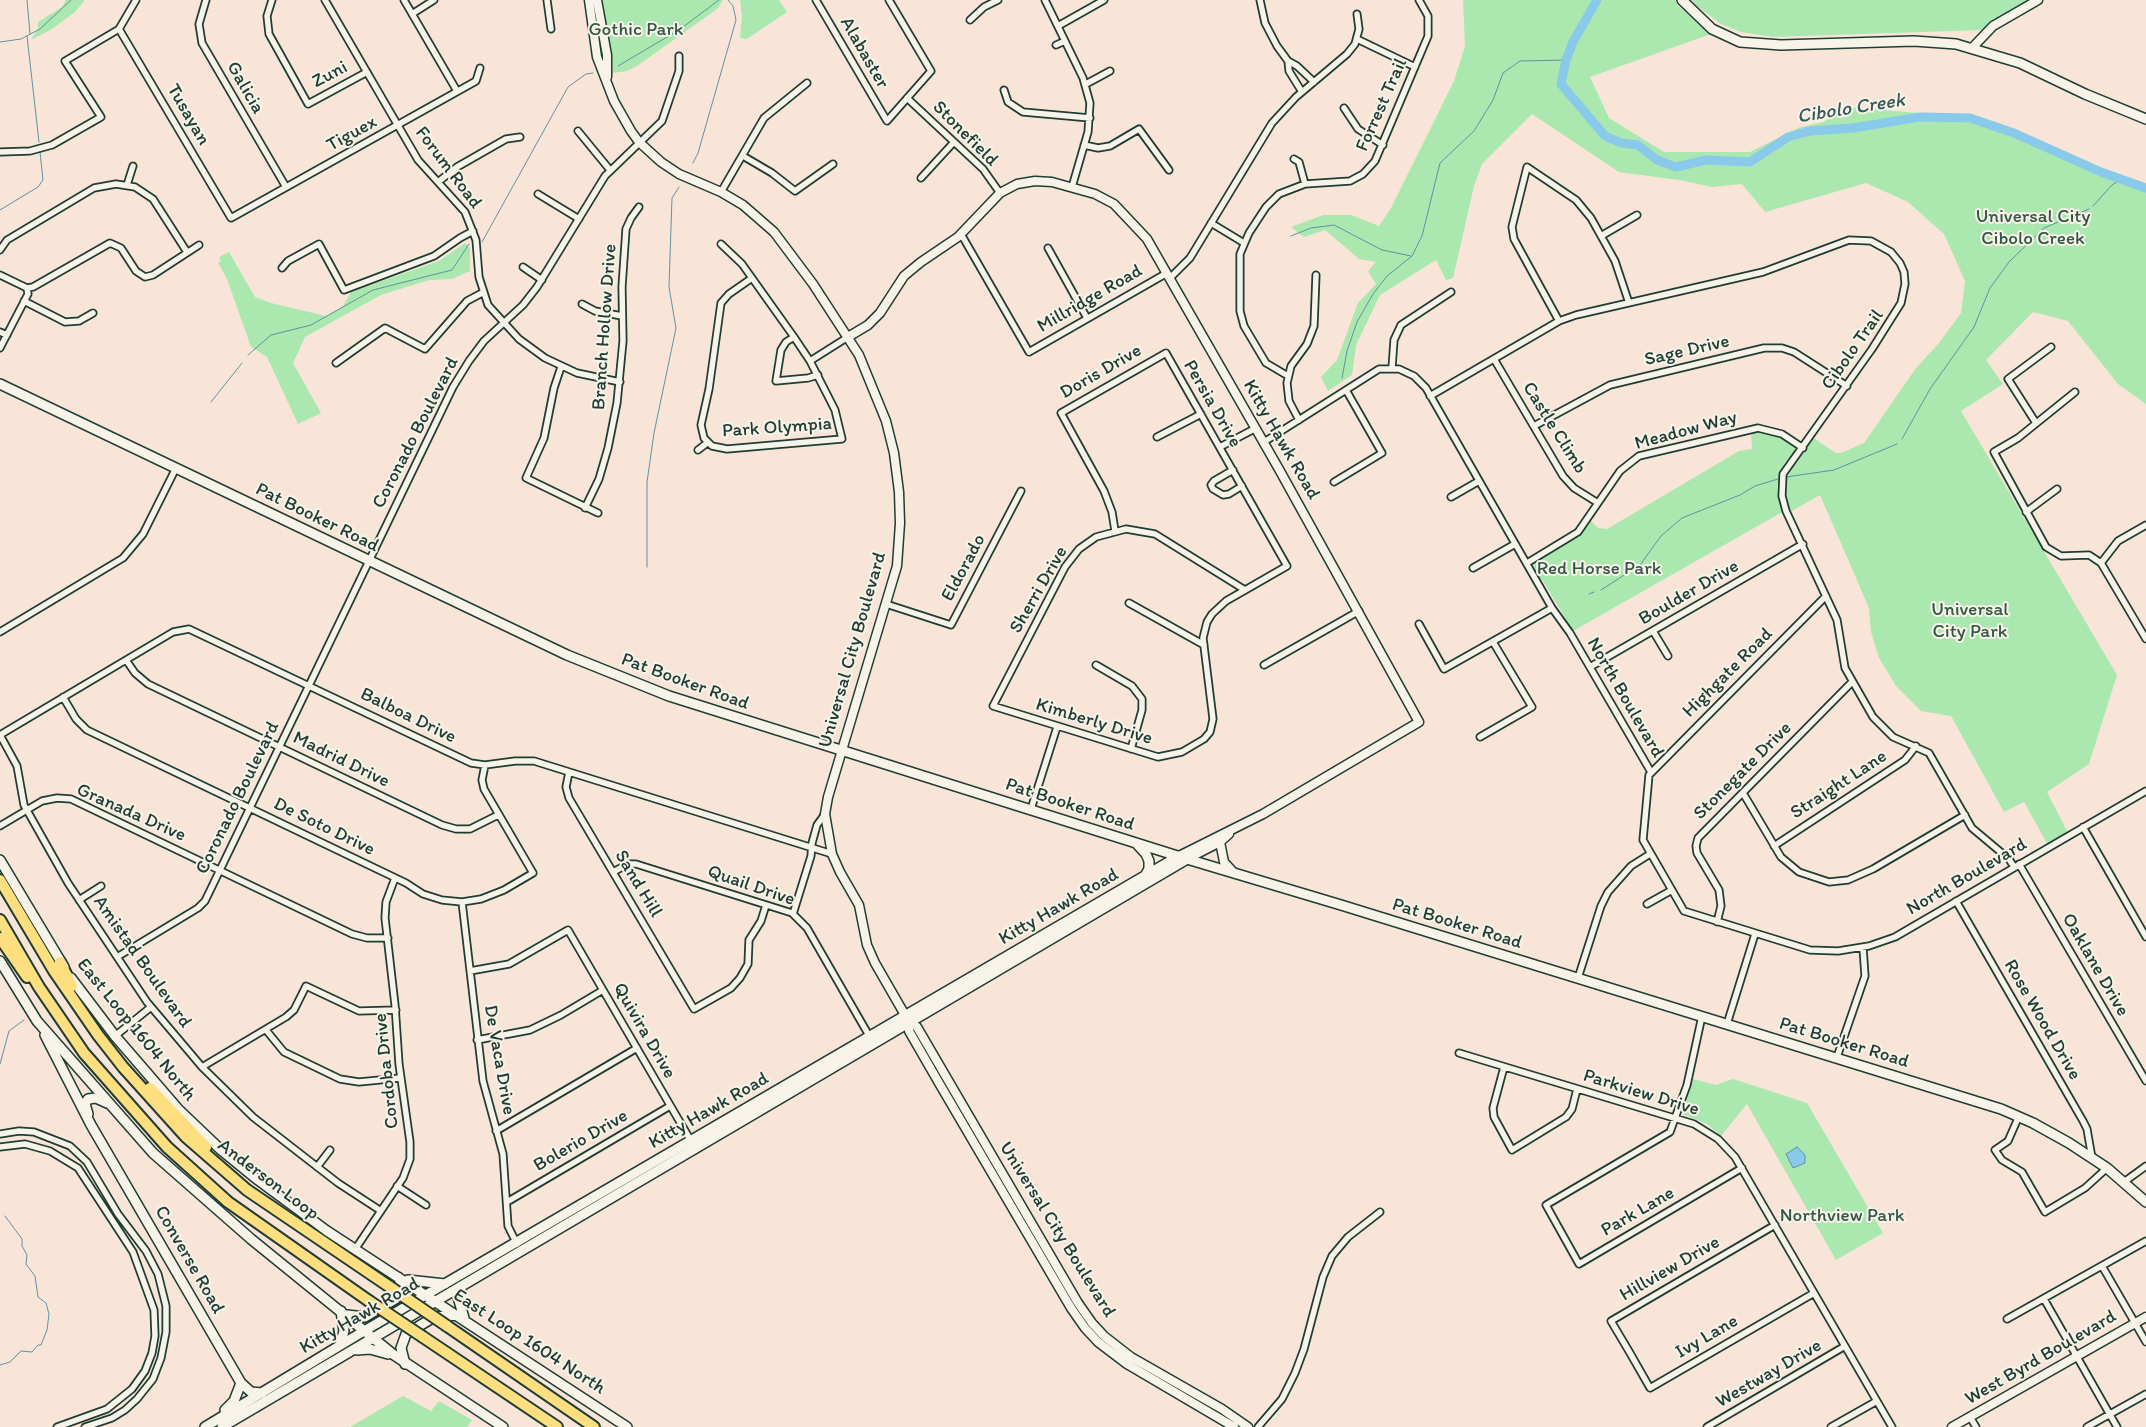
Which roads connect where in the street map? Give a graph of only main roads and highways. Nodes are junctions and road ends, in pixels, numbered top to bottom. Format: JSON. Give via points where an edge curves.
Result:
{"nodes":[{"id":1,"x":1682,"y":0,"type":"edge"},
{"id":2,"x":2146,"y":119,"type":"edge"},
{"id":3,"x":0,"y":384,"type":"edge"},
{"id":4,"x":1136,"y":843,"type":"junction"},
{"id":5,"x":1183,"y":858,"type":"junction"},
{"id":6,"x":0,"y":860,"type":"edge"},
{"id":7,"x":1146,"y":876,"type":"junction"},
{"id":8,"x":0,"y":880,"type":"edge"},
{"id":9,"x":1100,"y":906,"type":"junction"},
{"id":10,"x":0,"y":920,"type":"edge"},
{"id":11,"x":0,"y":938,"type":"edge"},
{"id":12,"x":0,"y":961,"type":"edge"},
{"id":13,"x":60,"y":962,"type":"junction"},
{"id":14,"x":37,"y":1020,"type":"junction"},
{"id":15,"x":61,"y":1020,"type":"junction"},
{"id":16,"x":111,"y":1105,"type":"junction"},
{"id":17,"x":109,"y":1154,"type":"junction"},
{"id":18,"x":2146,"y":1202,"type":"edge"},
{"id":19,"x":287,"y":1218,"type":"junction"},
{"id":20,"x":518,"y":1246,"type":"junction"},
{"id":21,"x":396,"y":1274,"type":"junction"},
{"id":22,"x":405,"y":1280,"type":"junction"},
{"id":23,"x":445,"y":1284,"type":"junction"},
{"id":24,"x":461,"y":1286,"type":"junction"},
{"id":25,"x":427,"y":1295,"type":"junction"},
{"id":26,"x":437,"y":1301,"type":"junction"},
{"id":27,"x":343,"y":1313,"type":"junction"},
{"id":28,"x":462,"y":1317,"type":"junction"},
{"id":29,"x":364,"y":1331,"type":"junction"},
{"id":30,"x":373,"y":1339,"type":"junction"},
{"id":31,"x":340,"y":1345,"type":"junction"},
{"id":32,"x":351,"y":1351,"type":"junction"},
{"id":33,"x":394,"y":1355,"type":"junction"},
{"id":34,"x":462,"y":1363,"type":"junction"},
{"id":35,"x":405,"y":1364,"type":"junction"},
{"id":36,"x":241,"y":1383,"type":"junction"},
{"id":37,"x":262,"y":1393,"type":"junction"},
{"id":38,"x":251,"y":1400,"type":"junction"},
{"id":39,"x":219,"y":1423,"type":"edge"},
{"id":40,"x":205,"y":1427,"type":"edge"},
{"id":41,"x":503,"y":1427,"type":"edge"},
{"id":42,"x":549,"y":1427,"type":"edge"},
{"id":43,"x":557,"y":1427,"type":"edge"},
{"id":44,"x":594,"y":1427,"type":"edge"},
{"id":45,"x":628,"y":1427,"type":"edge"}],
"edges":[{"from":1,"to":2,"type":"main road","via":[[1712,29],[1729,38],[1753,44],[1914,41],[1972,48],[2020,63]]},
{"from":3,"to":4,"type":"main road","name":"Pat Booker Road","via":[[567,655],[636,684],[722,714]]},
{"from":4,"to":5,"type":"main road","name":"Pat Booker Road"},
{"from":4,"to":7,"type":"main road","via":[[1146,854],[1149,870]]},
{"from":5,"to":7,"type":"main road","name":"Kitty Hawk Road"},
{"from":5,"to":9,"type":"main road","name":"Kitty Hawk Road"},
{"from":5,"to":18,"type":"main road","name":"Pat Booker Road","via":[[1837,1057],[2019,1116],[2107,1168]]},
{"from":6,"to":13,"type":"main road","name":"East Loop 1604 North"},
{"from":7,"to":9,"type":"main road","name":"Kitty Hawk Road"},
{"from":8,"to":19,"type":"highway","name":"Anderson Loop","via":[[54,971],[123,1068],[199,1149]]},
{"from":9,"to":20,"type":"main road","name":"Kitty Hawk Road"},
{"from":10,"to":15,"type":"highway","name":"Anderson Loop"},
{"from":11,"to":15,"type":"highway","via":[[45,1003]]},
{"from":12,"to":14,"type":"main road"},
{"from":13,"to":19,"type":"highway","via":[[94,1020],[155,1094],[239,1179]]},
{"from":13,"to":21,"type":"main road","name":"East Loop 1604 North","via":[[115,1036],[178,1109],[220,1149],[298,1210]]},
{"from":14,"to":16,"type":"main road"},
{"from":14,"to":17,"type":"main road","name":"Converse Road","via":[[70,1089]]},
{"from":15,"to":34,"type":"highway","name":"Anderson Loop","bridge":true,"via":[[112,1086],[167,1147],[235,1207]]},
{"from":16,"to":17,"type":"main road","name":"Converse Road","via":[[92,1097],[85,1104]]},
{"from":16,"to":27,"type":"main road","via":[[153,1153],[251,1239]]},
{"from":17,"to":36,"type":"main road","name":"Converse Road"},
{"from":19,"to":44,"type":"highway","name":"Anderson Loop","bridge":true},
{"from":20,"to":23,"type":"main road","name":"Kitty Hawk Road"},
{"from":20,"to":24,"type":"main road","name":"Kitty Hawk Road"},
{"from":21,"to":22,"type":"main road","name":"East Loop 1604 North"},
{"from":21,"to":27,"type":"main road","via":[[403,1286],[397,1298],[365,1317]]},
{"from":22,"to":23,"type":"main road"},
{"from":22,"to":25,"type":"main road","name":"East Loop 1604 North"},
{"from":23,"to":25,"type":"main road","name":"Kitty Hawk Road"},
{"from":24,"to":26,"type":"main road","name":"Kitty Hawk Road"},
{"from":24,"to":28,"type":"main road","via":[[459,1304]]},
{"from":25,"to":26,"type":"main road","name":"East Loop 1604 North"},
{"from":25,"to":29,"type":"main road","name":"Kitty Hawk Road"},
{"from":26,"to":28,"type":"main road","name":"East Loop 1604 North"},
{"from":26,"to":30,"type":"main road","name":"Kitty Hawk Road"},
{"from":27,"to":29,"type":"main road"},
{"from":27,"to":31,"type":"main road","via":[[344,1331]]},
{"from":28,"to":35,"type":"main road","via":[[434,1317],[406,1334],[401,1348]]},
{"from":28,"to":45,"type":"main road","name":"East Loop 1604 North"},
{"from":29,"to":30,"type":"main road"},
{"from":29,"to":31,"type":"main road","name":"Kitty Hawk Road"},
{"from":30,"to":32,"type":"main road","name":"Kitty Hawk Road"},
{"from":30,"to":33,"type":"main road"},
{"from":31,"to":37,"type":"main road","name":"Kitty Hawk Road"},
{"from":32,"to":33,"type":"main road","via":[[370,1349]]},
{"from":32,"to":39,"type":"main road","name":"Kitty Hawk Road"},
{"from":33,"to":35,"type":"main road"},
{"from":34,"to":42,"type":"highway"},
{"from":34,"to":43,"type":"highway","name":"Anderson Loop"},
{"from":35,"to":41,"type":"main road"},
{"from":36,"to":37,"type":"main road","via":[[252,1392]]},
{"from":36,"to":38,"type":"main road","name":"Converse Road"},
{"from":36,"to":39,"type":"main road","via":[[234,1401]]},
{"from":37,"to":38,"type":"main road","name":"Kitty Hawk Road"},
{"from":38,"to":39,"type":"main road","name":"Kitty Hawk Road"},
{"from":39,"to":40,"type":"main road","name":"Kitty Hawk Road"}]}
